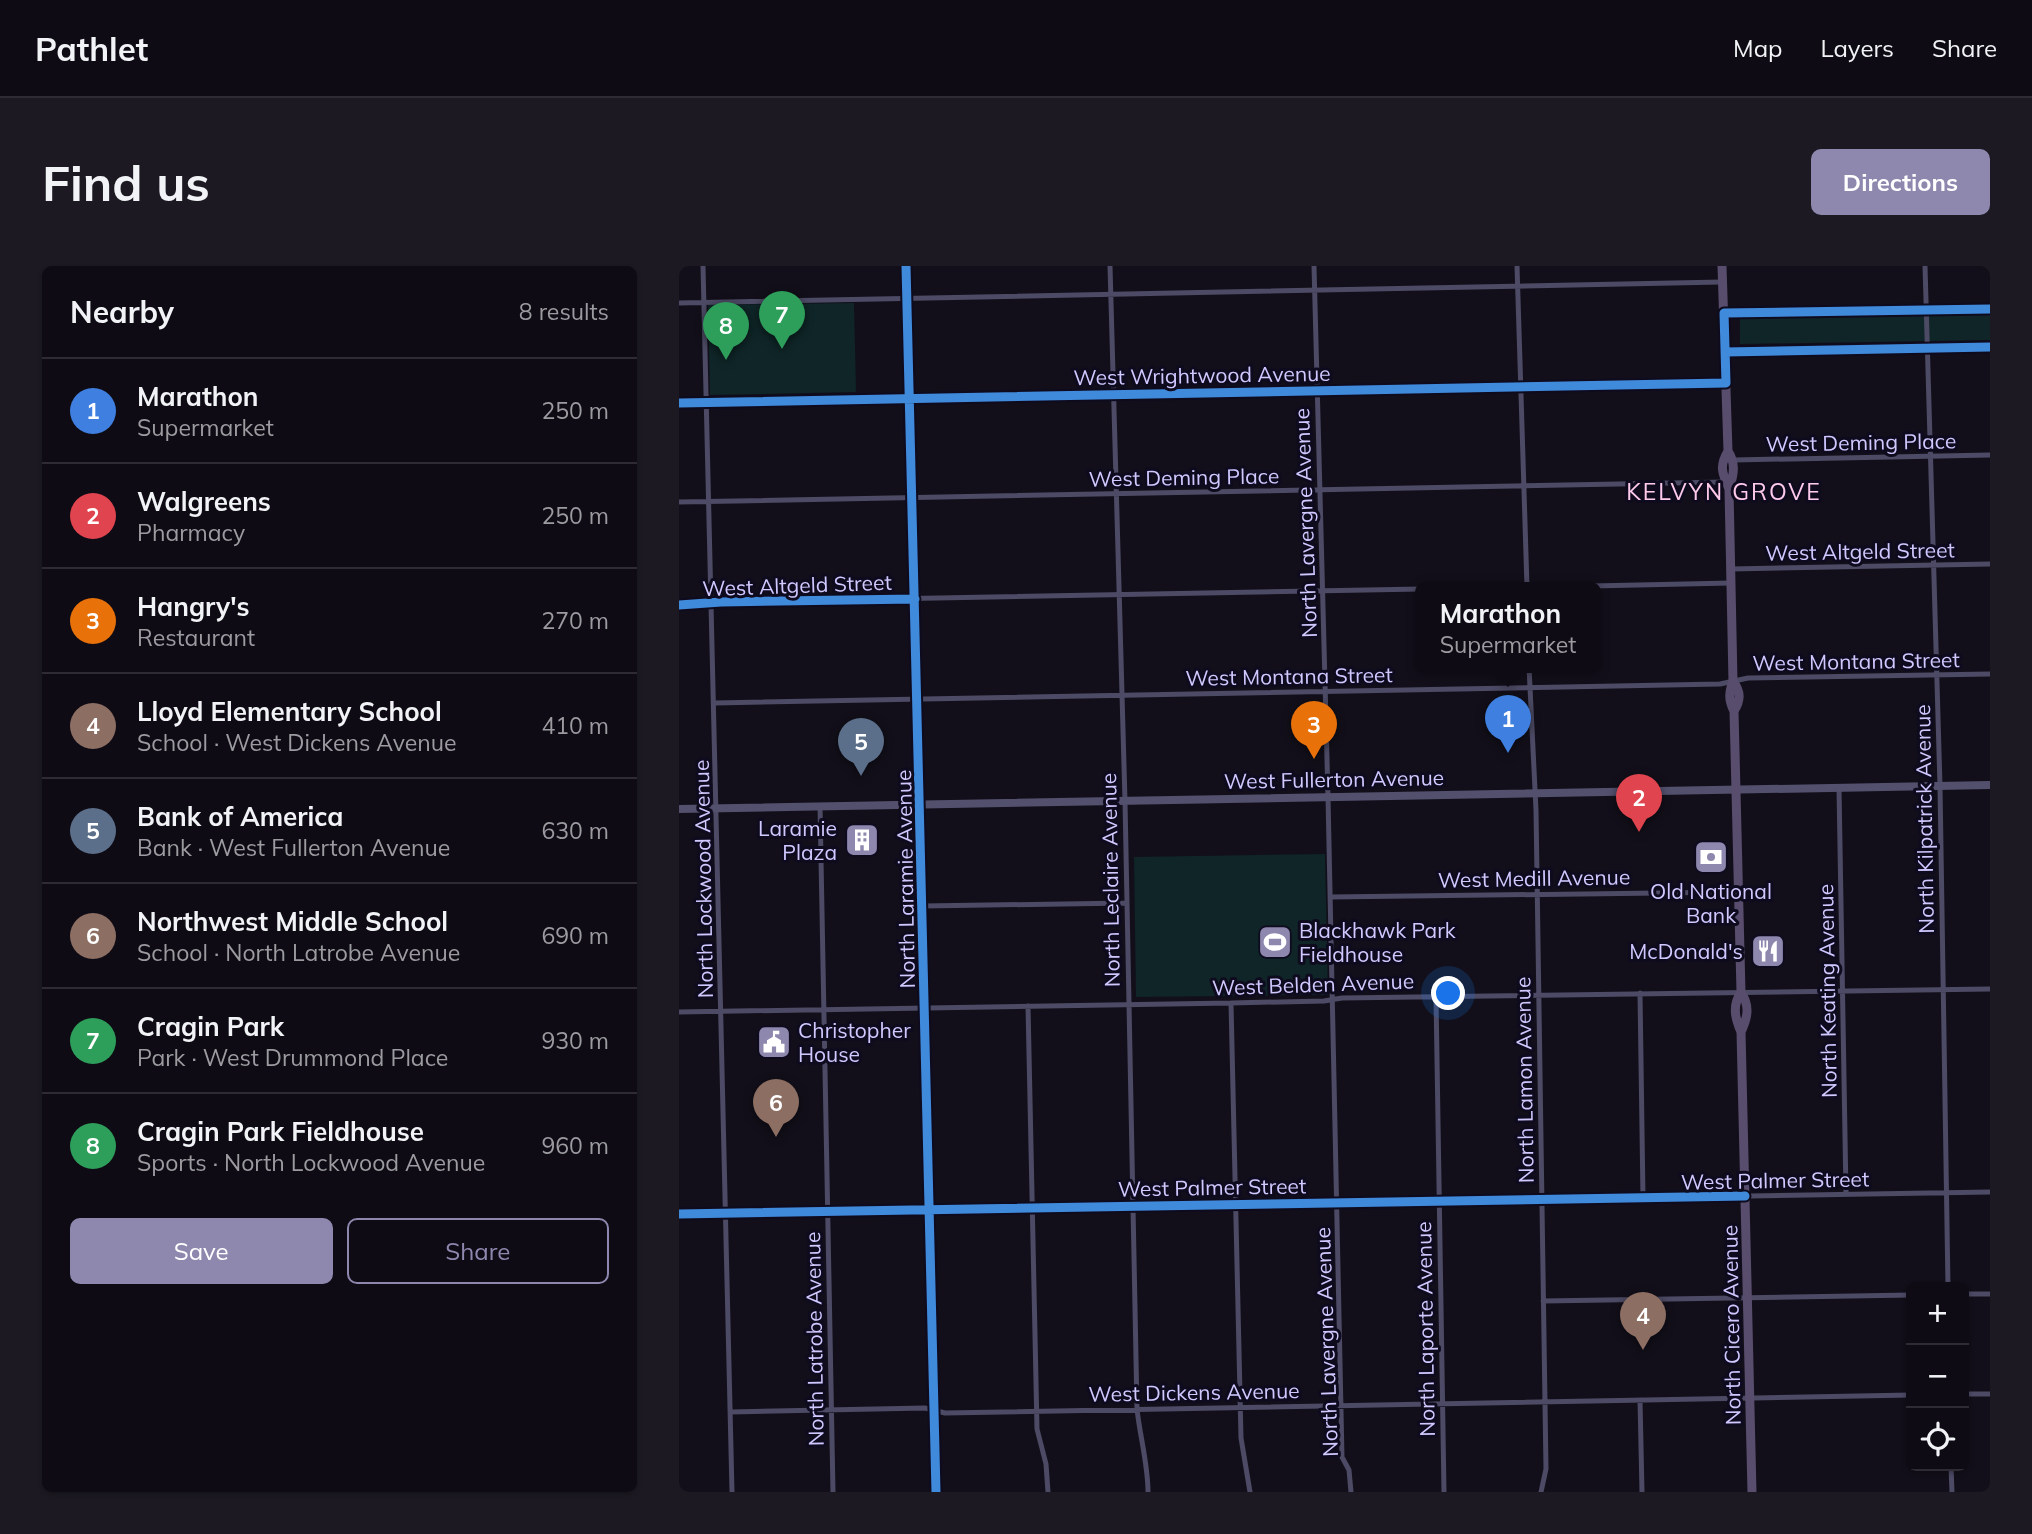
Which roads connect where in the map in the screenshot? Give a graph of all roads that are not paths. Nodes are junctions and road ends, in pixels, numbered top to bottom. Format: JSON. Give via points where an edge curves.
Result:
{"nodes":[{"id":1,"x":703,"y":266,"type":"edge"},
{"id":2,"x":906,"y":266,"type":"edge"},
{"id":3,"x":1110,"y":266,"type":"edge"},
{"id":4,"x":1314,"y":266,"type":"edge"},
{"id":5,"x":1517,"y":266,"type":"edge"},
{"id":6,"x":1722,"y":266,"type":"edge"},
{"id":7,"x":1925,"y":266,"type":"edge"},
{"id":8,"x":1723,"y":282,"type":"junction"},
{"id":9,"x":1517,"y":286,"type":"junction"},
{"id":10,"x":1314,"y":290,"type":"junction"},
{"id":11,"x":1111,"y":294,"type":"junction"},
{"id":12,"x":907,"y":298,"type":"junction"},
{"id":13,"x":704,"y":302,"type":"junction"},
{"id":14,"x":679,"y":303,"type":"edge"},
{"id":15,"x":1990,"y":309,"type":"edge"},
{"id":16,"x":1926,"y":310,"type":"junction"},
{"id":17,"x":1724,"y":313,"type":"junction"},
{"id":18,"x":1990,"y":346,"type":"edge"},
{"id":19,"x":1927,"y":348,"type":"junction"},
{"id":20,"x":1725,"y":352,"type":"junction"},
{"id":21,"x":1726,"y":383,"type":"junction"},
{"id":22,"x":1520,"y":387,"type":"junction"},
{"id":23,"x":1317,"y":391,"type":"junction"},
{"id":24,"x":1113,"y":394,"type":"junction"},
{"id":25,"x":910,"y":398,"type":"junction"},
{"id":26,"x":707,"y":402,"type":"junction"},
{"id":27,"x":679,"y":403,"type":"edge"},
{"id":28,"x":1728,"y":451,"type":"junction"},
{"id":29,"x":1990,"y":456,"type":"edge"},
{"id":30,"x":1930,"y":457,"type":"junction"},
{"id":31,"x":1734,"y":460,"type":"junction"},
{"id":32,"x":1729,"y":484,"type":"junction"},
{"id":33,"x":1523,"y":486,"type":"junction"},
{"id":34,"x":1320,"y":490,"type":"junction"},
{"id":35,"x":1116,"y":494,"type":"junction"},
{"id":36,"x":912,"y":497,"type":"junction"},
{"id":37,"x":709,"y":501,"type":"junction"},
{"id":38,"x":679,"y":502,"type":"edge"},
{"id":39,"x":1990,"y":564,"type":"edge"},
{"id":40,"x":1933,"y":565,"type":"junction"},
{"id":41,"x":1731,"y":569,"type":"junction"},
{"id":42,"x":1527,"y":582,"type":"edge"},
{"id":43,"x":1731,"y":583,"type":"junction"},
{"id":44,"x":1601,"y":586,"type":"edge"},
{"id":45,"x":1415,"y":589,"type":"edge"},
{"id":46,"x":1323,"y":591,"type":"junction"},
{"id":47,"x":1119,"y":595,"type":"junction"},
{"id":48,"x":915,"y":599,"type":"junction"},
{"id":49,"x":712,"y":603,"type":"junction"},
{"id":50,"x":679,"y":605,"type":"edge"},
{"id":51,"x":1529,"y":673,"type":"edge"},
{"id":52,"x":1990,"y":674,"type":"edge"},
{"id":53,"x":1937,"y":675,"type":"junction"},
{"id":54,"x":1733,"y":681,"type":"junction"},
{"id":55,"x":1530,"y":688,"type":"junction"},
{"id":56,"x":1325,"y":691,"type":"junction"},
{"id":57,"x":1122,"y":695,"type":"junction"},
{"id":58,"x":918,"y":699,"type":"junction"},
{"id":59,"x":715,"y":703,"type":"junction"},
{"id":60,"x":1990,"y":785,"type":"edge"},
{"id":61,"x":1940,"y":786,"type":"junction"},
{"id":62,"x":1839,"y":788,"type":"junction"},
{"id":63,"x":1736,"y":789,"type":"junction"},
{"id":64,"x":1534,"y":793,"type":"junction"},
{"id":65,"x":1328,"y":797,"type":"junction"},
{"id":66,"x":1125,"y":801,"type":"junction"},
{"id":67,"x":921,"y":805,"type":"junction"},
{"id":68,"x":820,"y":807,"type":"junction"},
{"id":69,"x":717,"y":808,"type":"junction"},
{"id":70,"x":679,"y":809,"type":"edge"},
{"id":71,"x":1738,"y":892,"type":"junction"},
{"id":72,"x":1537,"y":894,"type":"junction"},
{"id":73,"x":1331,"y":897,"type":"junction"},
{"id":74,"x":1127,"y":903,"type":"junction"},
{"id":75,"x":923,"y":906,"type":"junction"},
{"id":76,"x":1943,"y":989,"type":"junction"},
{"id":77,"x":1990,"y":989,"type":"edge"},
{"id":78,"x":1843,"y":991,"type":"junction"},
{"id":79,"x":1741,"y":992,"type":"junction"},
{"id":80,"x":1640,"y":993,"type":"junction"},
{"id":81,"x":1538,"y":996,"type":"junction"},
{"id":82,"x":1436,"y":997,"type":"junction"},
{"id":83,"x":1333,"y":999,"type":"junction"},
{"id":84,"x":1231,"y":1003,"type":"junction"},
{"id":85,"x":1129,"y":1004,"type":"junction"},
{"id":86,"x":1028,"y":1006,"type":"junction"},
{"id":87,"x":925,"y":1008,"type":"junction"},
{"id":88,"x":824,"y":1010,"type":"junction"},
{"id":89,"x":679,"y":1012,"type":"edge"},
{"id":90,"x":722,"y":1012,"type":"junction"},
{"id":91,"x":1990,"y":1192,"type":"edge"},
{"id":92,"x":1946,"y":1193,"type":"junction"},
{"id":93,"x":1846,"y":1195,"type":"junction"},
{"id":94,"x":1745,"y":1196,"type":"junction"},
{"id":95,"x":1643,"y":1198,"type":"junction"},
{"id":96,"x":1541,"y":1200,"type":"junction"},
{"id":97,"x":1439,"y":1201,"type":"junction"},
{"id":98,"x":1337,"y":1203,"type":"junction"},
{"id":99,"x":1236,"y":1204,"type":"junction"},
{"id":100,"x":1133,"y":1206,"type":"junction"},
{"id":101,"x":1032,"y":1208,"type":"junction"},
{"id":102,"x":929,"y":1210,"type":"junction"},
{"id":103,"x":828,"y":1211,"type":"junction"},
{"id":104,"x":726,"y":1213,"type":"junction"},
{"id":105,"x":679,"y":1214,"type":"edge"},
{"id":106,"x":1948,"y":1282,"type":"edge"},
{"id":107,"x":1969,"y":1294,"type":"edge"},
{"id":108,"x":1990,"y":1294,"type":"edge"},
{"id":109,"x":1906,"y":1295,"type":"edge"},
{"id":110,"x":1747,"y":1297,"type":"junction"},
{"id":111,"x":1543,"y":1301,"type":"junction"},
{"id":112,"x":1969,"y":1394,"type":"edge"},
{"id":113,"x":1990,"y":1394,"type":"edge"},
{"id":114,"x":1906,"y":1395,"type":"edge"},
{"id":115,"x":1750,"y":1398,"type":"junction"},
{"id":116,"x":1640,"y":1400,"type":"junction"},
{"id":117,"x":1545,"y":1402,"type":"junction"},
{"id":118,"x":1442,"y":1404,"type":"junction"},
{"id":119,"x":1341,"y":1405,"type":"junction"},
{"id":120,"x":1240,"y":1407,"type":"junction"},
{"id":121,"x":1137,"y":1409,"type":"junction"},
{"id":122,"x":832,"y":1410,"type":"junction"},
{"id":123,"x":934,"y":1411,"type":"junction"},
{"id":124,"x":1036,"y":1411,"type":"junction"},
{"id":125,"x":731,"y":1412,"type":"junction"},
{"id":126,"x":1951,"y":1471,"type":"edge"},
{"id":127,"x":732,"y":1492,"type":"edge"},
{"id":128,"x":833,"y":1492,"type":"edge"},
{"id":129,"x":936,"y":1492,"type":"edge"},
{"id":130,"x":1048,"y":1492,"type":"edge"},
{"id":131,"x":1148,"y":1492,"type":"edge"},
{"id":132,"x":1250,"y":1492,"type":"edge"},
{"id":133,"x":1351,"y":1492,"type":"edge"},
{"id":134,"x":1444,"y":1492,"type":"edge"},
{"id":135,"x":1541,"y":1492,"type":"edge"},
{"id":136,"x":1642,"y":1492,"type":"edge"},
{"id":137,"x":1752,"y":1492,"type":"edge"},
{"id":138,"x":1951,"y":1492,"type":"edge"}],
"edges":[{"from":1,"to":13,"type":"street","name":"North Lockwood Avenue"},
{"from":2,"to":12,"type":"main road","name":"North Laramie Avenue"},
{"from":3,"to":11,"type":"street","name":"North Leclaire Avenue"},
{"from":4,"to":10,"type":"street","name":"North Lavergne Avenue"},
{"from":5,"to":9,"type":"street"},
{"from":6,"to":8,"type":"main road","name":"North Cicero Avenue"},
{"from":7,"to":16,"type":"street","name":"North Kilpatrick Avenue"},
{"from":8,"to":9,"type":"street"},
{"from":8,"to":17,"type":"main road","name":"North Cicero Avenue"},
{"from":9,"to":10,"type":"street"},
{"from":9,"to":22,"type":"street"},
{"from":10,"to":11,"type":"street"},
{"from":10,"to":23,"type":"street","name":"North Lavergne Avenue"},
{"from":11,"to":12,"type":"street"},
{"from":11,"to":24,"type":"street","name":"North Leclaire Avenue"},
{"from":12,"to":13,"type":"street"},
{"from":12,"to":25,"type":"main road","name":"North Laramie Avenue"},
{"from":13,"to":14,"type":"street"},
{"from":13,"to":26,"type":"street","name":"North Lockwood Avenue"},
{"from":15,"to":16,"type":"street"},
{"from":16,"to":17,"type":"street"},
{"from":16,"to":19,"type":"street","name":"North Kilpatrick Avenue"},
{"from":17,"to":20,"type":"main road","name":"North Cicero Avenue"},
{"from":18,"to":19,"type":"street"},
{"from":19,"to":20,"type":"street"},
{"from":19,"to":30,"type":"street","name":"North Kilpatrick Avenue"},
{"from":20,"to":21,"type":"main road","name":"North Cicero Avenue"},
{"from":21,"to":22,"type":"street","name":"West Wrightwood Avenue"},
{"from":21,"to":28,"type":"main road","name":"North Cicero Avenue"},
{"from":22,"to":23,"type":"street","name":"West Wrightwood Avenue"},
{"from":22,"to":33,"type":"street"},
{"from":23,"to":24,"type":"street","name":"West Wrightwood Avenue"},
{"from":23,"to":34,"type":"street","name":"North Lavergne Avenue"},
{"from":24,"to":25,"type":"street","name":"West Wrightwood Avenue"},
{"from":24,"to":35,"type":"street","name":"North Leclaire Avenue"},
{"from":25,"to":26,"type":"street","name":"West Wrightwood Avenue"},
{"from":25,"to":36,"type":"main road","name":"North Laramie Avenue"},
{"from":26,"to":27,"type":"street","name":"West Wrightwood Avenue"},
{"from":26,"to":37,"type":"street","name":"North Lockwood Avenue"},
{"from":28,"to":31,"type":"main road"},
{"from":28,"to":32,"type":"main road","name":"North Cicero Avenue","via":[[1722,461]]},
{"from":29,"to":30,"type":"street","name":"West Deming Place"},
{"from":30,"to":31,"type":"street","name":"West Deming Place"},
{"from":30,"to":40,"type":"street","name":"North Kilpatrick Avenue"},
{"from":31,"to":32,"type":"main road","name":"North Cicero Avenue"},
{"from":32,"to":33,"type":"street","name":"West Deming Place"},
{"from":32,"to":41,"type":"main road","name":"North Cicero Avenue"},
{"from":33,"to":34,"type":"street","name":"West Deming Place"},
{"from":33,"to":42,"type":"street"},
{"from":34,"to":35,"type":"street","name":"West Deming Place"},
{"from":34,"to":46,"type":"street","name":"North Lavergne Avenue"},
{"from":35,"to":36,"type":"street","name":"West Deming Place"},
{"from":35,"to":47,"type":"street","name":"North Leclaire Avenue"},
{"from":36,"to":37,"type":"street","name":"West Deming Place"},
{"from":36,"to":48,"type":"main road","name":"North Laramie Avenue"},
{"from":37,"to":38,"type":"street","name":"West Deming Place"},
{"from":37,"to":49,"type":"street","name":"North Lockwood Avenue"},
{"from":39,"to":40,"type":"street","name":"West Altgeld Street"},
{"from":40,"to":41,"type":"street","name":"West Altgeld Street"},
{"from":40,"to":53,"type":"street","name":"North Kilpatrick Avenue"},
{"from":41,"to":43,"type":"main road","name":"North Cicero Avenue"},
{"from":43,"to":44,"type":"street"},
{"from":43,"to":54,"type":"main road","name":"North Cicero Avenue"},
{"from":45,"to":46,"type":"street","name":"West Altgeld Street"},
{"from":46,"to":47,"type":"street","name":"West Altgeld Street"},
{"from":46,"to":56,"type":"street","name":"North Lavergne Avenue"},
{"from":47,"to":48,"type":"street","name":"West Altgeld Street"},
{"from":47,"to":57,"type":"street","name":"North Leclaire Avenue"},
{"from":48,"to":49,"type":"street","name":"West Altgeld Street"},
{"from":48,"to":58,"type":"main road","name":"North Laramie Avenue"},
{"from":49,"to":50,"type":"street","name":"West Altgeld Street"},
{"from":49,"to":59,"type":"street","name":"North Lockwood Avenue"},
{"from":51,"to":55,"type":"street","name":"North Lamon Avenue"},
{"from":52,"to":53,"type":"street","name":"West Montana Street"},
{"from":53,"to":54,"type":"street","name":"West Montana Street"},
{"from":53,"to":61,"type":"street","name":"North Kilpatrick Avenue"},
{"from":54,"to":55,"type":"street","name":"West Montana Street"},
{"from":54,"to":63,"type":"main road","name":"North Cicero Avenue","via":[[1740,703],[1734,711]]},
{"from":55,"to":56,"type":"street","name":"West Montana Street"},
{"from":55,"to":64,"type":"street","name":"North Lamon Avenue"},
{"from":56,"to":57,"type":"street","name":"West Montana Street"},
{"from":56,"to":65,"type":"street","name":"North Lavergne Avenue"},
{"from":57,"to":58,"type":"street","name":"West Montana Street"},
{"from":57,"to":66,"type":"street","name":"North Leclaire Avenue"},
{"from":58,"to":59,"type":"street","name":"West Montana Street"},
{"from":58,"to":67,"type":"main road","name":"North Laramie Avenue"},
{"from":59,"to":69,"type":"street","name":"North Lockwood Avenue"},
{"from":60,"to":61,"type":"main road","name":"West Fullerton Avenue"},
{"from":61,"to":62,"type":"main road","name":"West Fullerton Avenue"},
{"from":61,"to":76,"type":"street","name":"North Kilpatrick Avenue"},
{"from":62,"to":63,"type":"main road","name":"West Fullerton Avenue"},
{"from":62,"to":78,"type":"street","name":"North Keating Avenue"},
{"from":63,"to":64,"type":"main road","name":"West Fullerton Avenue"},
{"from":63,"to":71,"type":"main road","name":"North Cicero Avenue"},
{"from":64,"to":65,"type":"main road","name":"West Fullerton Avenue"},
{"from":64,"to":72,"type":"street","name":"North Lamon Avenue"},
{"from":65,"to":66,"type":"main road","name":"West Fullerton Avenue"},
{"from":65,"to":73,"type":"street","name":"North Lavergne Avenue"},
{"from":66,"to":67,"type":"main road","name":"West Fullerton Avenue"},
{"from":66,"to":74,"type":"street","name":"North Leclaire Avenue"},
{"from":67,"to":68,"type":"main road","name":"West Fullerton Avenue"},
{"from":67,"to":75,"type":"main road","name":"North Laramie Avenue"},
{"from":68,"to":69,"type":"main road","name":"West Fullerton Avenue"},
{"from":68,"to":88,"type":"street","name":"North Latrobe Avenue"},
{"from":69,"to":70,"type":"main road","name":"West Fullerton Avenue"},
{"from":69,"to":90,"type":"street","name":"North Lockwood Avenue"},
{"from":71,"to":72,"type":"street","name":"West Medill Avenue"},
{"from":71,"to":79,"type":"main road","name":"North Cicero Avenue"},
{"from":72,"to":73,"type":"street","name":"West Medill Avenue"},
{"from":72,"to":81,"type":"street","name":"North Lamon Avenue"},
{"from":73,"to":83,"type":"street","name":"North Lavergne Avenue"},
{"from":74,"to":75,"type":"street"},
{"from":74,"to":85,"type":"street","name":"North Leclaire Avenue"},
{"from":75,"to":87,"type":"main road","name":"North Laramie Avenue"},
{"from":76,"to":77,"type":"street","name":"West Belden Avenue"},
{"from":76,"to":78,"type":"street","name":"West Belden Avenue"},
{"from":76,"to":92,"type":"street","name":"North Kilpatrick Avenue"},
{"from":78,"to":79,"type":"street","name":"West Belden Avenue"},
{"from":78,"to":93,"type":"street","name":"North Keating Avenue"},
{"from":79,"to":80,"type":"street","name":"West Belden Avenue"},
{"from":79,"to":94,"type":"main road","name":"North Cicero Avenue","via":[[1747,1002],[1741,1032]]},
{"from":80,"to":81,"type":"street","name":"West Belden Avenue"},
{"from":80,"to":95,"type":"street"},
{"from":81,"to":82,"type":"street","name":"West Belden Avenue"},
{"from":81,"to":96,"type":"street","name":"North Lamon Avenue"},
{"from":82,"to":83,"type":"street","name":"West Belden Avenue"},
{"from":82,"to":97,"type":"street","name":"North Laporte Avenue"},
{"from":83,"to":84,"type":"street","name":"West Belden Avenue"},
{"from":83,"to":98,"type":"street","name":"North Lavergne Avenue"},
{"from":84,"to":85,"type":"street","name":"West Belden Avenue"},
{"from":84,"to":99,"type":"street"},
{"from":85,"to":86,"type":"street","name":"West Belden Avenue"},
{"from":85,"to":100,"type":"street","name":"North Leclaire Avenue"},
{"from":86,"to":87,"type":"street","name":"West Belden Avenue"},
{"from":86,"to":101,"type":"street"},
{"from":87,"to":88,"type":"street","name":"West Belden Avenue"},
{"from":87,"to":102,"type":"main road","name":"North Laramie Avenue"},
{"from":88,"to":90,"type":"street","name":"West Belden Avenue"},
{"from":88,"to":103,"type":"street","name":"North Latrobe Avenue"},
{"from":89,"to":90,"type":"street","name":"West Belden Avenue"},
{"from":90,"to":104,"type":"street","name":"North Lockwood Avenue"},
{"from":91,"to":92,"type":"street","name":"West Palmer Street"},
{"from":92,"to":93,"type":"street","name":"West Palmer Street"},
{"from":92,"to":106,"type":"street","name":"North Kilpatrick Avenue"},
{"from":93,"to":94,"type":"street","name":"West Palmer Street"},
{"from":94,"to":95,"type":"street","name":"West Palmer Street"},
{"from":94,"to":110,"type":"main road","name":"North Cicero Avenue"},
{"from":95,"to":96,"type":"street","name":"West Palmer Street"},
{"from":96,"to":97,"type":"street","name":"West Palmer Street"},
{"from":96,"to":111,"type":"street","name":"North Lamon Avenue"},
{"from":97,"to":98,"type":"street","name":"West Palmer Street"},
{"from":97,"to":118,"type":"street","name":"North Laporte Avenue"},
{"from":98,"to":99,"type":"street","name":"West Palmer Street"},
{"from":98,"to":119,"type":"street","name":"North Lavergne Avenue"},
{"from":99,"to":100,"type":"street","name":"West Palmer Street"},
{"from":99,"to":120,"type":"street"},
{"from":100,"to":101,"type":"street","name":"West Palmer Street"},
{"from":100,"to":121,"type":"street","name":"North Leclaire Avenue"},
{"from":101,"to":102,"type":"street","name":"West Palmer Street"},
{"from":101,"to":124,"type":"street"},
{"from":102,"to":103,"type":"street","name":"West Palmer Street"},
{"from":102,"to":123,"type":"main road","name":"North Laramie Avenue"},
{"from":103,"to":104,"type":"street","name":"West Palmer Street"},
{"from":103,"to":122,"type":"street","name":"North Latrobe Avenue"},
{"from":104,"to":105,"type":"street","name":"West Palmer Street"},
{"from":104,"to":125,"type":"street","name":"North Lockwood Avenue"},
{"from":107,"to":108,"type":"street"},
{"from":109,"to":110,"type":"street"},
{"from":110,"to":111,"type":"street"},
{"from":110,"to":115,"type":"main road","name":"North Cicero Avenue"},
{"from":111,"to":117,"type":"street","name":"North Lamon Avenue"},
{"from":112,"to":113,"type":"street"},
{"from":114,"to":115,"type":"street","name":"West Dickens Avenue"},
{"from":115,"to":116,"type":"street","name":"West Dickens Avenue"},
{"from":115,"to":137,"type":"main road","name":"North Cicero Avenue"},
{"from":116,"to":117,"type":"street","name":"West Dickens Avenue"},
{"from":116,"to":136,"type":"street"},
{"from":117,"to":118,"type":"street","name":"West Dickens Avenue"},
{"from":117,"to":135,"type":"street","name":"North Lamon Avenue","via":[[1546,1469]]},
{"from":118,"to":119,"type":"street","name":"West Dickens Avenue"},
{"from":118,"to":134,"type":"street","name":"North Laporte Avenue"},
{"from":119,"to":120,"type":"street","name":"West Dickens Avenue"},
{"from":119,"to":133,"type":"street","name":"North Lavergne Avenue","via":[[1342,1457],[1349,1470]]},
{"from":120,"to":121,"type":"street","name":"West Dickens Avenue"},
{"from":120,"to":132,"type":"street"},
{"from":121,"to":124,"type":"street","name":"West Dickens Avenue"},
{"from":121,"to":131,"type":"street","name":"North Leclaire Avenue"},
{"from":122,"to":123,"type":"street","name":"West Dickens Avenue"},
{"from":122,"to":125,"type":"street","name":"West Dickens Avenue"},
{"from":122,"to":128,"type":"street","name":"North Latrobe Avenue"},
{"from":123,"to":124,"type":"street","name":"West Dickens Avenue"},
{"from":123,"to":129,"type":"main road","name":"North Laramie Avenue"},
{"from":124,"to":130,"type":"street"},
{"from":125,"to":127,"type":"street","name":"North Lockwood Avenue"},
{"from":126,"to":138,"type":"street"}]}
